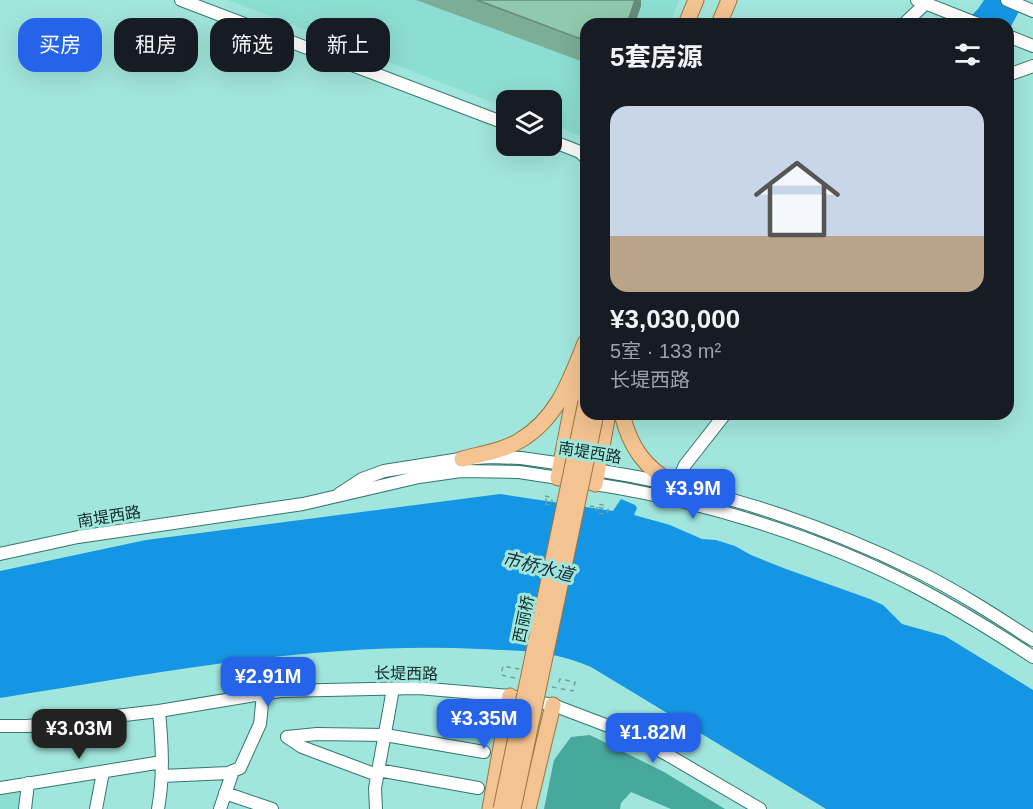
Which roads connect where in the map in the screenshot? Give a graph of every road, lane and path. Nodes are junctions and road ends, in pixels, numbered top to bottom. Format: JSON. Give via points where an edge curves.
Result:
{"nodes":[{"id":1,"x":181,"y":0,"type":"edge"},
{"id":2,"x":204,"y":0,"type":"edge"},
{"id":3,"x":696,"y":0,"type":"edge"},
{"id":4,"x":729,"y":0,"type":"edge"},
{"id":5,"x":1006,"y":0,"type":"edge"},
{"id":6,"x":922,"y":2,"type":"edge"},
{"id":7,"x":1031,"y":10,"type":"edge"},
{"id":8,"x":688,"y":18,"type":"edge"},
{"id":9,"x":722,"y":18,"type":"edge"},
{"id":10,"x":909,"y":18,"type":"edge"},
{"id":11,"x":962,"y":18,"type":"edge"},
{"id":12,"x":1014,"y":39,"type":"edge"},
{"id":13,"x":1033,"y":46,"type":"edge"},
{"id":14,"x":1033,"y":66,"type":"edge"},
{"id":15,"x":1014,"y":73,"type":"edge"},
{"id":16,"x":496,"y":112,"type":"edge"},
{"id":17,"x":496,"y":120,"type":"edge"},
{"id":18,"x":562,"y":137,"type":"edge"},
{"id":19,"x":580,"y":144,"type":"edge"},
{"id":20,"x":562,"y":145,"type":"edge"},
{"id":21,"x":580,"y":152,"type":"edge"},
{"id":22,"x":580,"y":352,"type":"edge"},
{"id":23,"x":580,"y":369,"type":"edge"},
{"id":24,"x":582,"y":420,"type":"edge"},
{"id":25,"x":595,"y":420,"type":"edge"},
{"id":26,"x":608,"y":420,"type":"edge"},
{"id":27,"x":624,"y":420,"type":"edge"},
{"id":28,"x":720,"y":420,"type":"edge"},
{"id":29,"x":462,"y":459,"type":"junction"},
{"id":30,"x":560,"y":471,"type":"junction"},
{"id":31,"x":596,"y":477,"type":"junction"},
{"id":32,"x":676,"y":484,"type":"junction"},
{"id":33,"x":331,"y":499,"type":"junction"},
{"id":34,"x":590,"y":506,"type":"dead end"},
{"id":35,"x":608,"y":506,"type":"dead end"},
{"id":36,"x":0,"y":554,"type":"edge"},
{"id":37,"x":1033,"y":640,"type":"edge"},
{"id":38,"x":1033,"y":657,"type":"edge"},
{"id":39,"x":518,"y":676,"type":"dead end"},
{"id":40,"x":524,"y":680,"type":"dead end"},
{"id":41,"x":558,"y":685,"type":"dead end"},
{"id":42,"x":552,"y":687,"type":"dead end"},
{"id":43,"x":393,"y":689,"type":"junction"},
{"id":44,"x":263,"y":694,"type":"junction"},
{"id":45,"x":510,"y":696,"type":"junction"},
{"id":46,"x":553,"y":705,"type":"junction"},
{"id":47,"x":159,"y":711,"type":"junction"},
{"id":48,"x":576,"y":715,"type":"junction"},
{"id":49,"x":0,"y":726,"type":"edge"},
{"id":50,"x":28,"y":726,"type":"junction"},
{"id":51,"x":548,"y":727,"type":"junction"},
{"id":52,"x":0,"y":733,"type":"edge"},
{"id":53,"x":385,"y":735,"type":"junction"},
{"id":54,"x":484,"y":752,"type":"dead end"},
{"id":55,"x":162,"y":762,"type":"junction"},
{"id":56,"x":233,"y":771,"type":"junction"},
{"id":57,"x":103,"y":772,"type":"junction"},
{"id":58,"x":378,"y":773,"type":"junction"},
{"id":59,"x":162,"y":776,"type":"junction"},
{"id":60,"x":28,"y":783,"type":"junction"},
{"id":61,"x":0,"y":788,"type":"edge"},
{"id":62,"x":478,"y":788,"type":"dead end"},
{"id":63,"x":225,"y":794,"type":"junction"},
{"id":64,"x":25,"y":809,"type":"edge"},
{"id":65,"x":96,"y":809,"type":"edge"},
{"id":66,"x":158,"y":809,"type":"edge"},
{"id":67,"x":220,"y":809,"type":"edge"},
{"id":68,"x":272,"y":809,"type":"edge"},
{"id":69,"x":376,"y":809,"type":"edge"},
{"id":70,"x":490,"y":809,"type":"edge"},
{"id":71,"x":501,"y":809,"type":"edge"},
{"id":72,"x":513,"y":809,"type":"edge"},
{"id":73,"x":528,"y":809,"type":"edge"},
{"id":74,"x":760,"y":809,"type":"edge"}],
"edges":[{"from":1,"to":17,"type":"street"},
{"from":2,"to":16,"type":"street"},
{"from":3,"to":8,"type":"main road"},
{"from":4,"to":9,"type":"main road"},
{"from":5,"to":7,"type":"street"},
{"from":6,"to":10,"type":"street"},
{"from":6,"to":11,"type":"street"},
{"from":12,"to":13,"type":"street"},
{"from":14,"to":15,"type":"street"},
{"from":18,"to":19,"type":"street"},
{"from":20,"to":21,"type":"street"},
{"from":22,"to":29,"type":"main road","via":[[559,402],[542,424],[519,442]]},
{"from":23,"to":30,"type":"main road"},
{"from":24,"to":71,"type":"main road","name":"西丽桥","bridge":true},
{"from":25,"to":72,"type":"main road","name":"西丽桥","bridge":true},
{"from":26,"to":31,"type":"main road"},
{"from":27,"to":32,"type":"main road","via":[[640,457]]},
{"from":28,"to":32,"type":"street","via":[[685,465]]},
{"from":29,"to":30,"type":"street","name":"南堤西路","via":[[520,458]]},
{"from":29,"to":33,"type":"street","name":"南堤西路","via":[[384,471],[362,479]]},
{"from":30,"to":31,"type":"street","name":"南堤西路"},
{"from":30,"to":33,"type":"street","name":"南堤西路","via":[[461,471]]},
{"from":31,"to":32,"type":"street","name":"南堤西路"},
{"from":31,"to":38,"type":"street","name":"南堤西路","via":[[716,510],[839,553],[916,587]]},
{"from":32,"to":37,"type":"street","name":"南堤西路","via":[[775,514],[895,561]]},
{"from":33,"to":36,"type":"street","name":"南堤西路","via":[[78,537]]},
{"from":34,"to":35,"type":"path","via":[[599,507],[608,509],[607,514],[596,513],[597,504]]},
{"from":39,"to":40,"type":"path","via":[[519,669],[503,666],[501,675]]},
{"from":41,"to":42,"type":"path","via":[[560,679],[575,682],[573,691]]},
{"from":43,"to":44,"type":"street","name":"长堤西路"},
{"from":43,"to":45,"type":"street","name":"长堤西路"},
{"from":43,"to":53,"type":"street"},
{"from":44,"to":47,"type":"street","name":"长堤西路"},
{"from":44,"to":56,"type":"street","via":[[260,724],[240,768]]},
{"from":45,"to":46,"type":"street","name":"长堤西路"},
{"from":45,"to":70,"type":"main road"},
{"from":46,"to":48,"type":"street","name":"长堤西路"},
{"from":46,"to":51,"type":"main road"},
{"from":47,"to":50,"type":"street","name":"长堤西路"},
{"from":47,"to":55,"type":"street"},
{"from":48,"to":51,"type":"street","via":[[561,718]]},
{"from":48,"to":74,"type":"street","name":"长堤西路","via":[[624,732]]},
{"from":49,"to":50,"type":"street","name":"长堤西路"},
{"from":50,"to":52,"type":"street","name":"长堤西路"},
{"from":51,"to":73,"type":"main road"},
{"from":53,"to":54,"type":"street"},
{"from":53,"to":58,"type":"street"},
{"from":53,"to":58,"type":"street","via":[[287,736],[302,747]]},
{"from":55,"to":57,"type":"street"},
{"from":55,"to":59,"type":"street"},
{"from":56,"to":59,"type":"street"},
{"from":56,"to":63,"type":"street"},
{"from":57,"to":60,"type":"street"},
{"from":57,"to":65,"type":"street"},
{"from":58,"to":62,"type":"street"},
{"from":58,"to":69,"type":"street"},
{"from":59,"to":66,"type":"street"},
{"from":60,"to":61,"type":"street"},
{"from":60,"to":64,"type":"street"},
{"from":63,"to":67,"type":"street"},
{"from":63,"to":68,"type":"street"}]}
